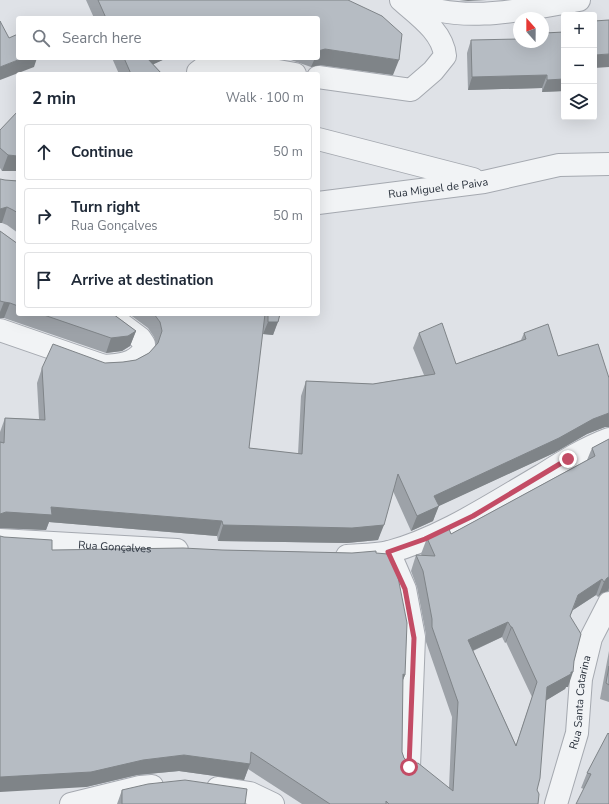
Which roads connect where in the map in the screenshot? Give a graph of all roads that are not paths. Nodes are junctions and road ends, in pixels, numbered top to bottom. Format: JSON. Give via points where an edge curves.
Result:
{"nodes":[{"id":1,"x":401,"y":0,"type":"edge"},
{"id":2,"x":409,"y":0,"type":"edge"},
{"id":3,"x":579,"y":0,"type":"edge"},
{"id":4,"x":198,"y":72,"type":"edge"},
{"id":5,"x":284,"y":72,"type":"edge"},
{"id":6,"x":320,"y":77,"type":"edge"},
{"id":7,"x":320,"y":140,"type":"edge"},
{"id":8,"x":609,"y":164,"type":"edge"},
{"id":9,"x":484,"y":182,"type":"junction"},
{"id":10,"x":320,"y":203,"type":"edge"},
{"id":11,"x":111,"y":316,"type":"edge"},
{"id":12,"x":0,"y":330,"type":"edge"},
{"id":13,"x":609,"y":439,"type":"edge"},
{"id":14,"x":0,"y":540,"type":"edge"},
{"id":15,"x":193,"y":551,"type":"edge"},
{"id":16,"x":388,"y":552,"type":"junction"},
{"id":17,"x":331,"y":555,"type":"edge"},
{"id":18,"x":609,"y":603,"type":"edge"},
{"id":19,"x":409,"y":767,"type":"edge"},
{"id":20,"x":173,"y":784,"type":"edge"},
{"id":21,"x":196,"y":785,"type":"edge"},
{"id":22,"x":71,"y":804,"type":"edge"},
{"id":23,"x":273,"y":804,"type":"edge"},
{"id":24,"x":556,"y":804,"type":"edge"}],
"edges":[{"from":1,"to":6,"type":"street","via":[[435,32],[441,43],[445,56],[433,71],[411,90]]},
{"from":2,"to":3,"type":"street","via":[[430,8],[461,14],[499,13]]},
{"from":4,"to":5,"type":"street","via":[[210,64],[222,61]]},
{"from":7,"to":9,"type":"street","name":"Rua Miguel de Paiva"},
{"from":8,"to":9,"type":"street","via":[[559,166]]},
{"from":9,"to":10,"type":"street","name":"Rua Miguel de Paiva"},
{"from":11,"to":12,"type":"street","via":[[140,338],[144,344],[143,351],[136,359],[104,366]]},
{"from":13,"to":16,"type":"street","via":[[568,459],[473,516],[425,539]]},
{"from":14,"to":15,"type":"street","name":"Rua Gonçalves"},
{"from":16,"to":17,"type":"street"},
{"from":16,"to":19,"type":"street","via":[[405,589],[414,638]]},
{"from":18,"to":24,"type":"street","name":"Rua Santa Catarina","via":[[591,638],[581,679],[577,733]]},
{"from":20,"to":22,"type":"street","via":[[140,787]]},
{"from":21,"to":23,"type":"street","via":[[250,793]]}]}
